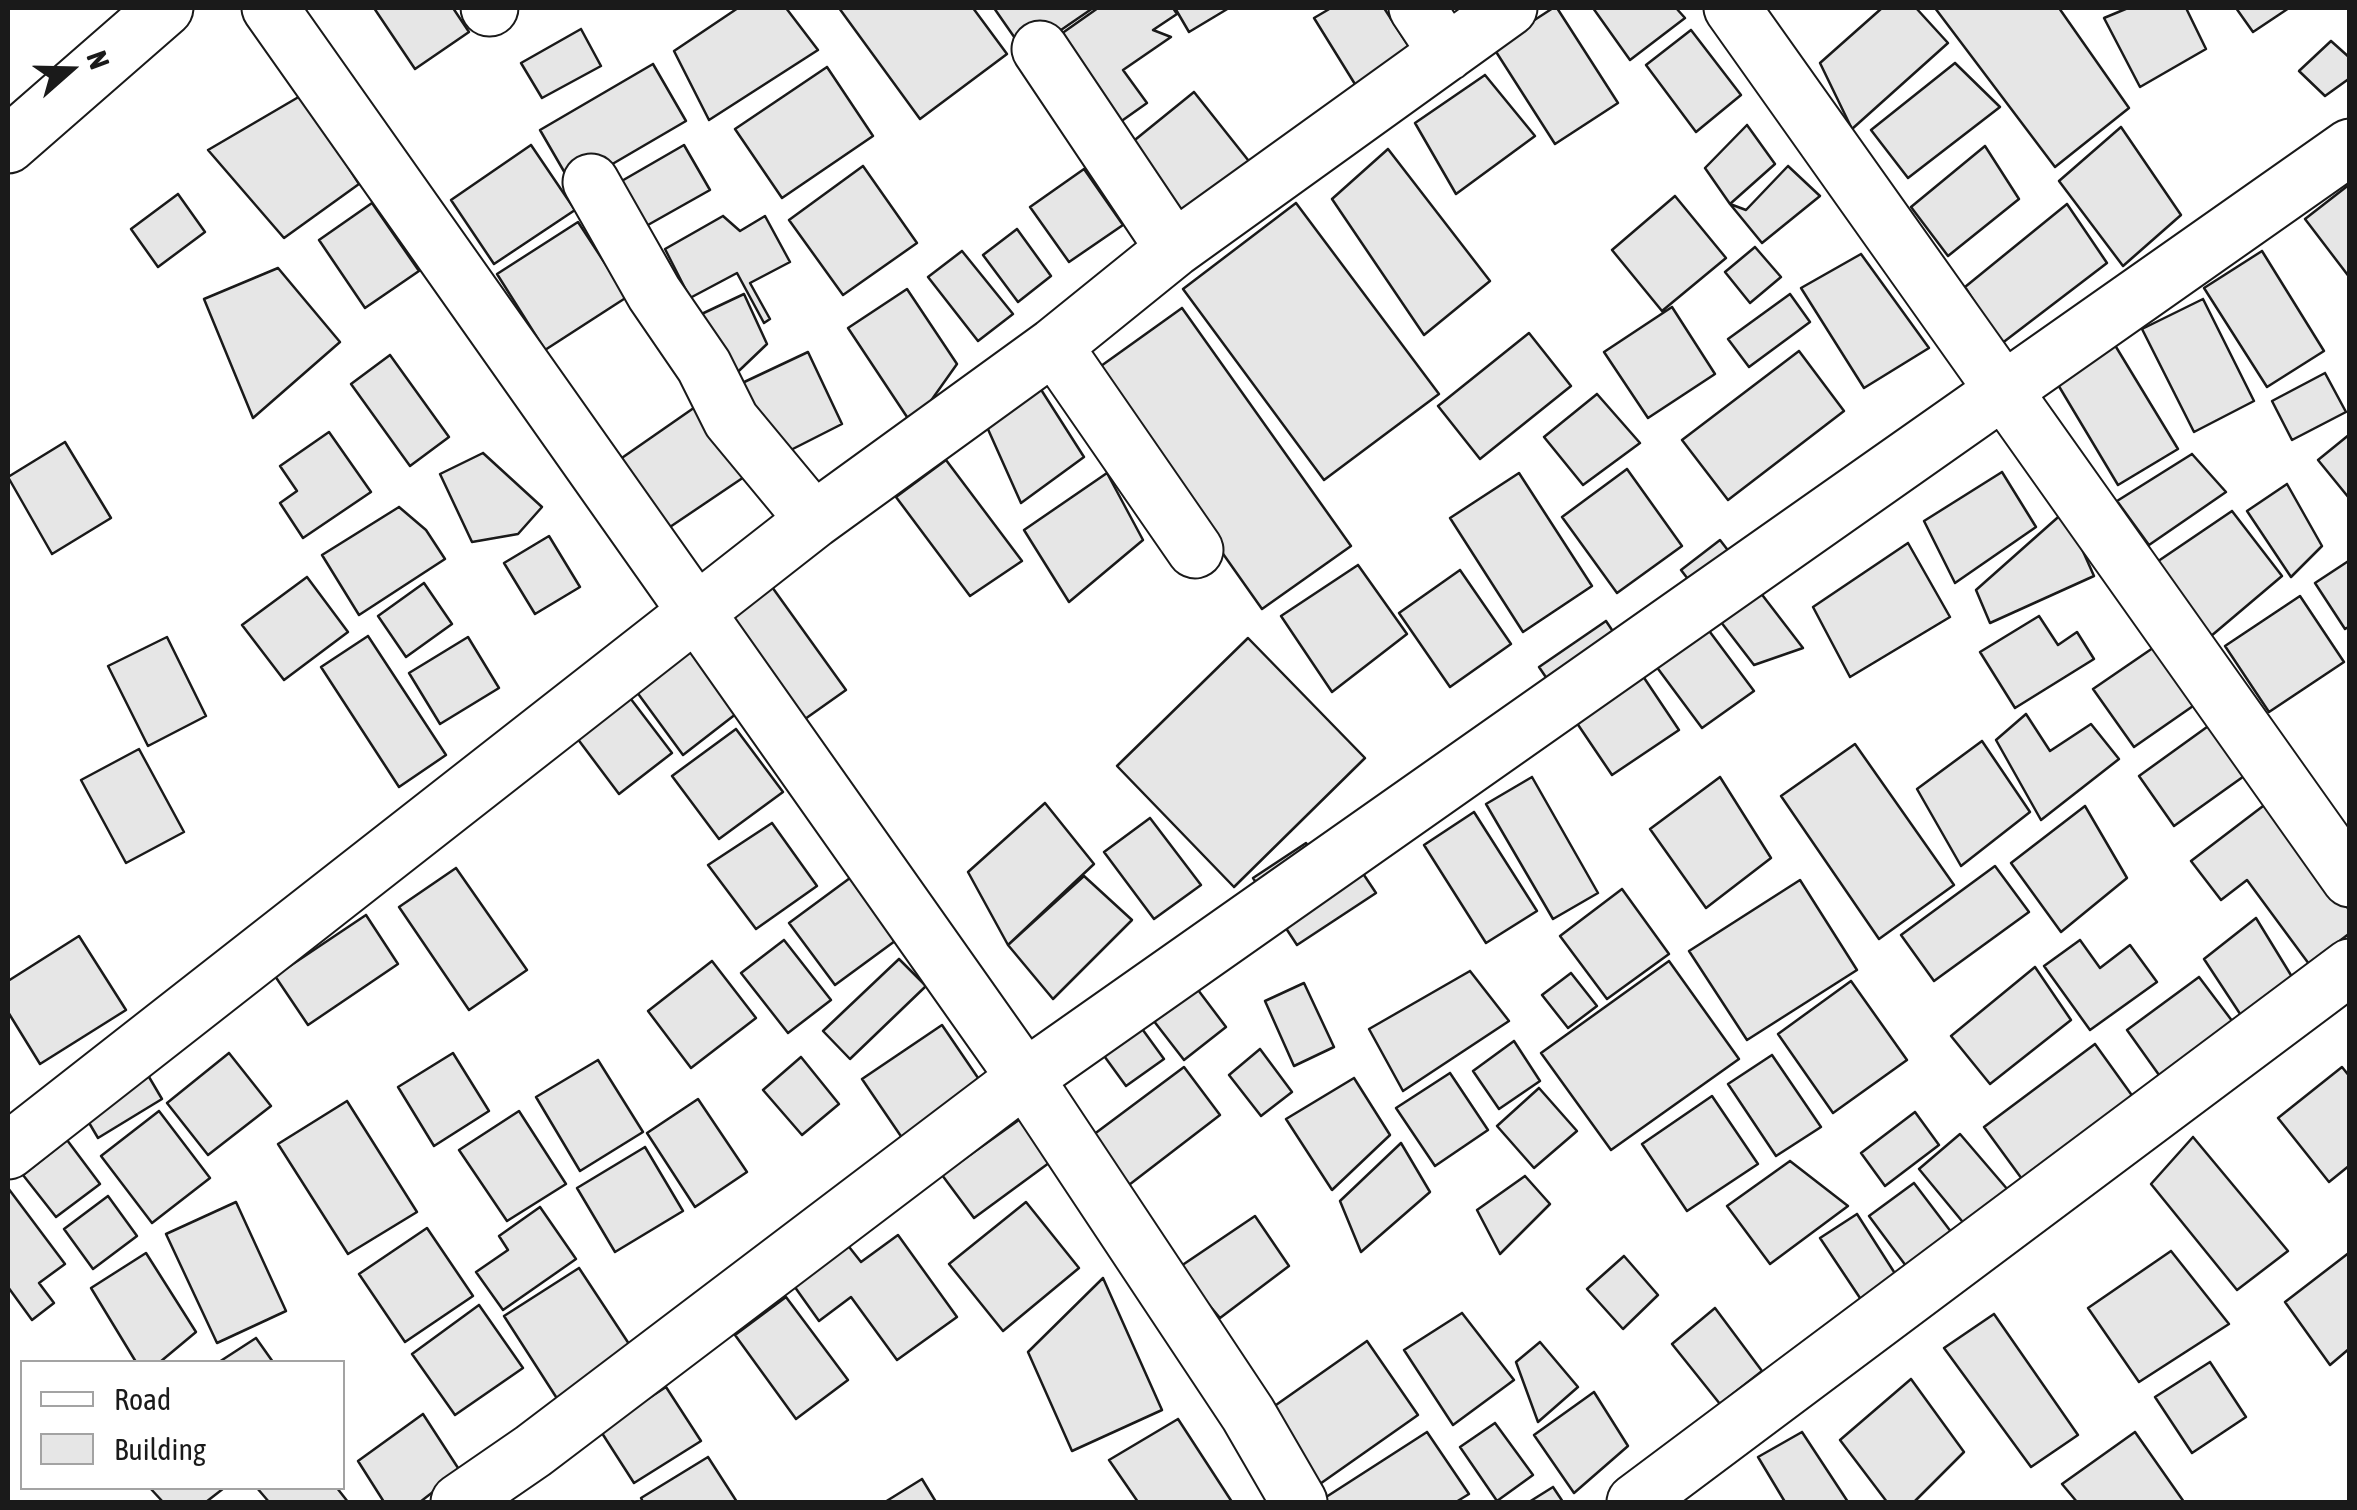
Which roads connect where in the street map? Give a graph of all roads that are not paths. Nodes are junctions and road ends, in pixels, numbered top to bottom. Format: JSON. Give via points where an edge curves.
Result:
{"nodes":[{"id":1,"x":165,"y":8,"type":"edge"},
{"id":2,"x":270,"y":8,"type":"edge"},
{"id":3,"x":1417,"y":8,"type":"edge"},
{"id":4,"x":1508,"y":8,"type":"edge"},
{"id":5,"x":1732,"y":8,"type":"edge"},
{"id":6,"x":1040,"y":49,"type":"dead end"},
{"id":7,"x":1447,"y":53,"type":"junction"},
{"id":8,"x":8,"y":146,"type":"edge"},
{"id":9,"x":2350,"y":147,"type":"edge"},
{"id":10,"x":591,"y":182,"type":"dead end"},
{"id":11,"x":1174,"y":249,"type":"junction"},
{"id":12,"x":1054,"y":346,"type":"junction"},
{"id":13,"x":2003,"y":391,"type":"junction"},
{"id":14,"x":814,"y":520,"type":"junction"},
{"id":15,"x":1194,"y":550,"type":"dead end"},
{"id":16,"x":697,"y":610,"type":"junction"},
{"id":17,"x":2350,"y":879,"type":"edge"},
{"id":18,"x":2350,"y":967,"type":"edge"},
{"id":19,"x":1025,"y":1078,"type":"junction"},
{"id":20,"x":8,"y":1151,"type":"edge"},
{"id":21,"x":459,"y":1502,"type":"edge"},
{"id":22,"x":1299,"y":1502,"type":"edge"},
{"id":23,"x":1635,"y":1502,"type":"edge"}],
"edges":[{"from":1,"to":8,"type":"street"},
{"from":2,"to":16,"type":"street"},
{"from":3,"to":7,"type":"street"},
{"from":4,"to":7,"type":"street"},
{"from":5,"to":13,"type":"street"},
{"from":6,"to":11,"type":"street"},
{"from":7,"to":11,"type":"street"},
{"from":9,"to":13,"type":"street"},
{"from":10,"to":14,"type":"street","via":[[731,420]]},
{"from":11,"to":12,"type":"street"},
{"from":12,"to":14,"type":"street"},
{"from":12,"to":15,"type":"street"},
{"from":13,"to":17,"type":"street"},
{"from":13,"to":19,"type":"street"},
{"from":14,"to":16,"type":"street"},
{"from":16,"to":19,"type":"street"},
{"from":16,"to":20,"type":"street"},
{"from":18,"to":23,"type":"street"},
{"from":19,"to":21,"type":"street"},
{"from":19,"to":22,"type":"street"}]}
